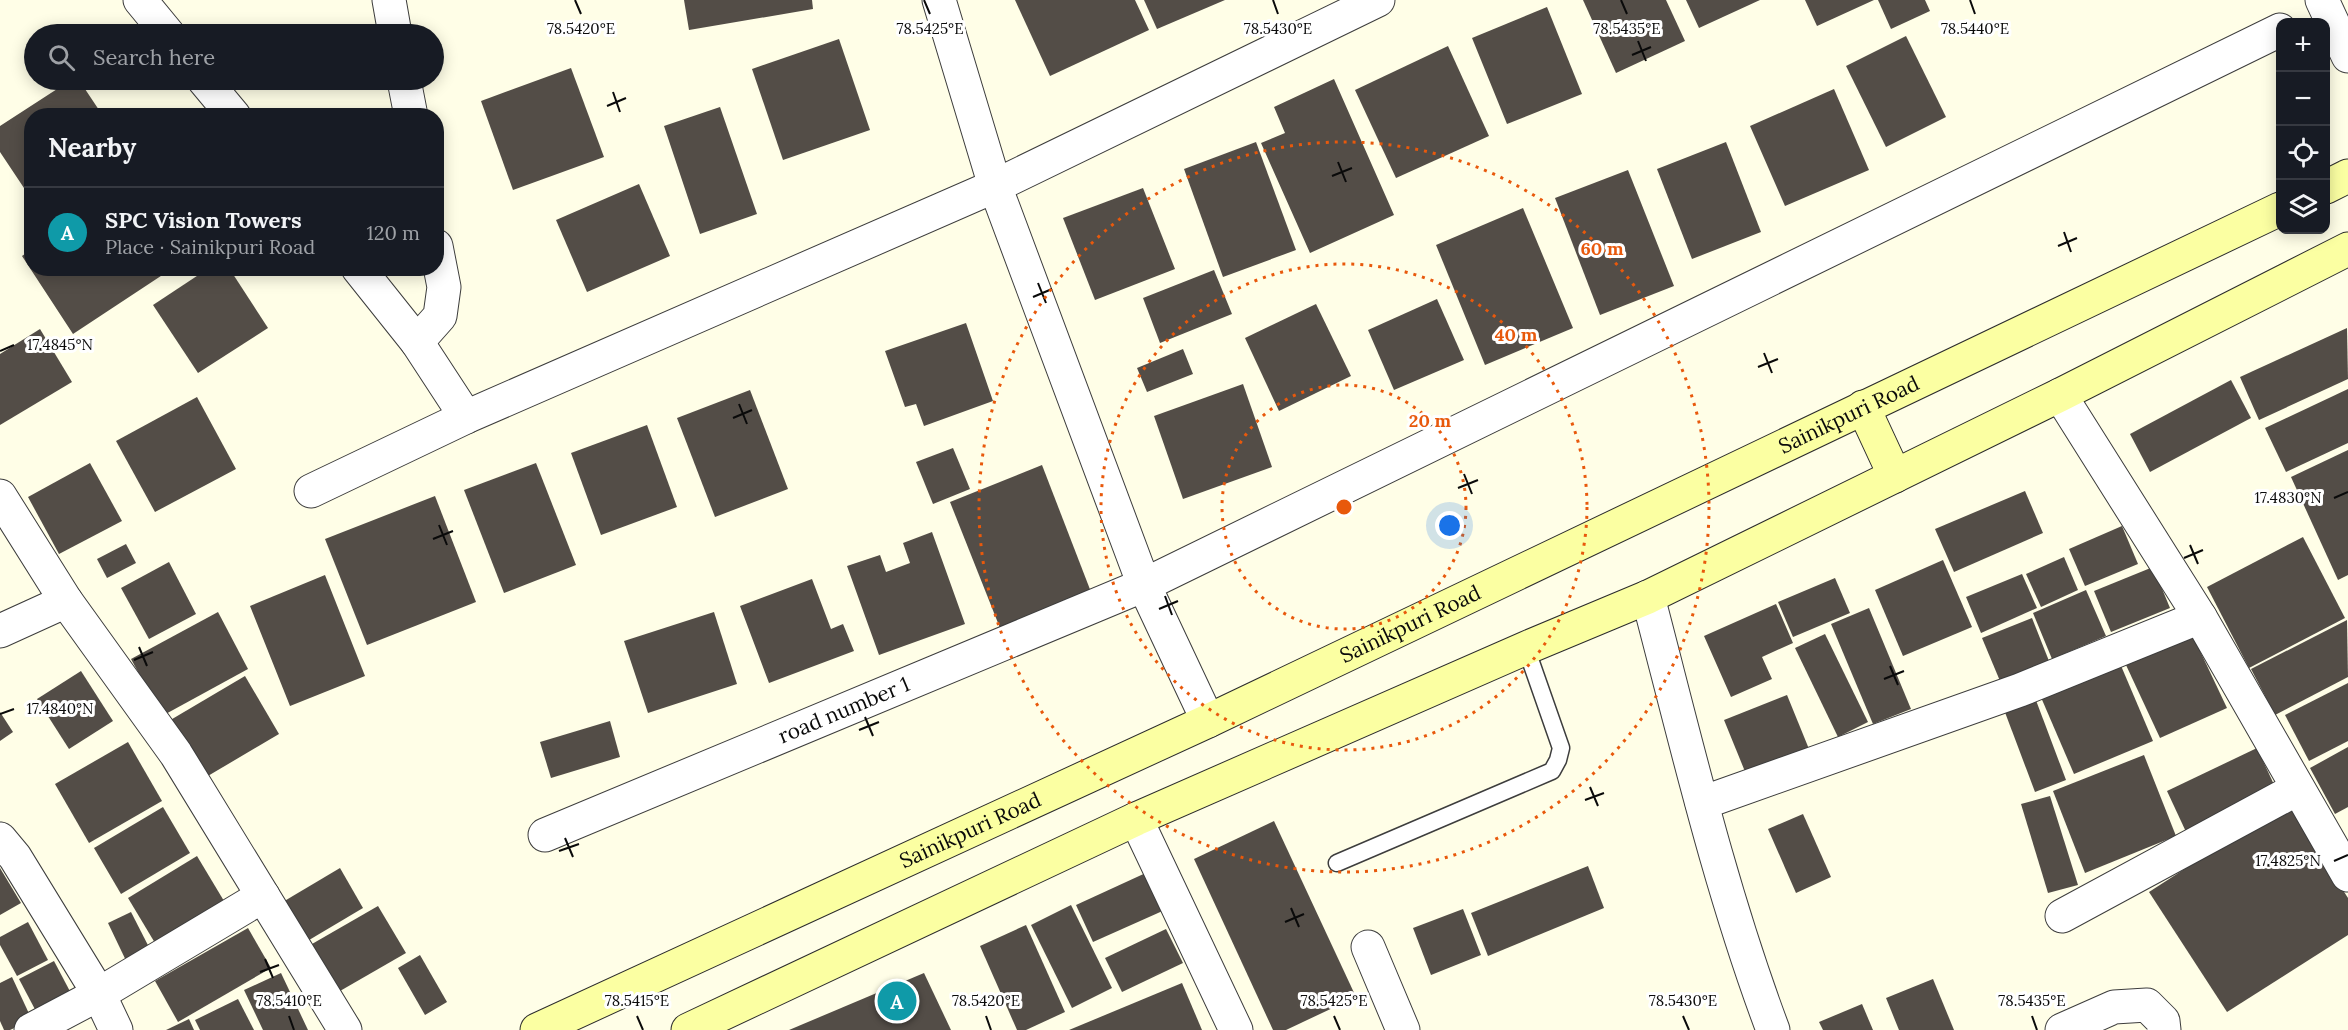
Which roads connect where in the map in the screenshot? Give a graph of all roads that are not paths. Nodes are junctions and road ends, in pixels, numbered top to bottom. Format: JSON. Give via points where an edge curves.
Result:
{"nodes":[{"id":1,"x":140,"y":0,"type":"edge"},
{"id":2,"x":389,"y":0,"type":"edge"},
{"id":3,"x":939,"y":0,"type":"edge"},
{"id":4,"x":1378,"y":0,"type":"edge"},
{"id":5,"x":2321,"y":8,"type":"edge"},
{"id":6,"x":160,"y":24,"type":"edge"},
{"id":7,"x":393,"y":24,"type":"edge"},
{"id":8,"x":2276,"y":32,"type":"edge"},
{"id":9,"x":2348,"y":56,"type":"edge"},
{"id":10,"x":212,"y":90,"type":"edge"},
{"id":11,"x":406,"y":90,"type":"edge"},
{"id":12,"x":227,"y":108,"type":"edge"},
{"id":13,"x":409,"y":108,"type":"edge"},
{"id":14,"x":2348,"y":176,"type":"edge"},
{"id":15,"x":2330,"y":185,"type":"edge"},
{"id":16,"x":995,"y":186,"type":"junction"},
{"id":17,"x":2276,"y":211,"type":"edge"},
{"id":18,"x":2348,"y":249,"type":"edge"},
{"id":19,"x":364,"y":276,"type":"edge"},
{"id":20,"x":442,"y":276,"type":"edge"},
{"id":21,"x":417,"y":342,"type":"junction"},
{"id":22,"x":2060,"y":395,"type":"junction"},
{"id":23,"x":1863,"y":407,"type":"junction"},
{"id":24,"x":466,"y":417,"type":"junction"},
{"id":25,"x":1895,"y":476,"type":"junction"},
{"id":26,"x":311,"y":491,"type":"dead end"},
{"id":27,"x":0,"y":496,"type":"edge"},
{"id":28,"x":1144,"y":585,"type":"junction"},
{"id":29,"x":1648,"y":597,"type":"junction"},
{"id":30,"x":66,"y":601,"type":"junction"},
{"id":31,"x":2200,"y":617,"type":"junction"},
{"id":32,"x":0,"y":631,"type":"edge"},
{"id":33,"x":1526,"y":648,"type":"junction"},
{"id":34,"x":1208,"y":721,"type":"junction"},
{"id":35,"x":2297,"y":789,"type":"junction"},
{"id":36,"x":1702,"y":803,"type":"junction"},
{"id":37,"x":1137,"y":819,"type":"junction"},
{"id":38,"x":544,"y":835,"type":"dead end"},
{"id":39,"x":0,"y":839,"type":"edge"},
{"id":40,"x":1337,"y":863,"type":"dead end"},
{"id":41,"x":2348,"y":875,"type":"edge"},
{"id":42,"x":263,"y":896,"type":"junction"},
{"id":43,"x":2062,"y":916,"type":"dead end"},
{"id":44,"x":1368,"y":947,"type":"dead end"},
{"id":45,"x":99,"y":994,"type":"junction"},
{"id":46,"x":31,"y":1030,"type":"edge"},
{"id":47,"x":116,"y":1030,"type":"edge"},
{"id":48,"x":345,"y":1030,"type":"edge"},
{"id":49,"x":537,"y":1030,"type":"edge"},
{"id":50,"x":688,"y":1030,"type":"edge"},
{"id":51,"x":1236,"y":1030,"type":"edge"},
{"id":52,"x":1403,"y":1030,"type":"edge"},
{"id":53,"x":1773,"y":1030,"type":"edge"},
{"id":54,"x":2062,"y":1030,"type":"edge"},
{"id":55,"x":2164,"y":1030,"type":"edge"}],
"edges":[{"from":1,"to":6,"type":"street"},
{"from":2,"to":7,"type":"street"},
{"from":3,"to":16,"type":"street"},
{"from":4,"to":16,"type":"street"},
{"from":5,"to":9,"type":"street"},
{"from":8,"to":28,"type":"street","name":"road number 1"},
{"from":10,"to":12,"type":"street"},
{"from":11,"to":13,"type":"street"},
{"from":14,"to":15,"type":"main road"},
{"from":16,"to":24,"type":"street"},
{"from":16,"to":28,"type":"street"},
{"from":17,"to":23,"type":"main road","name":"Sainikpuri Road"},
{"from":18,"to":22,"type":"main road"},
{"from":19,"to":21,"type":"street"},
{"from":20,"to":21,"type":"street","via":[[440,316]]},
{"from":21,"to":24,"type":"street"},
{"from":22,"to":25,"type":"main road"},
{"from":22,"to":31,"type":"street"},
{"from":23,"to":25,"type":"main road"},
{"from":23,"to":34,"type":"main road","name":"Sainikpuri Road"},
{"from":24,"to":26,"type":"street"},
{"from":25,"to":29,"type":"main road"},
{"from":27,"to":30,"type":"street"},
{"from":28,"to":34,"type":"street"},
{"from":28,"to":38,"type":"street","name":"road number 1"},
{"from":29,"to":33,"type":"main road"},
{"from":29,"to":36,"type":"street"},
{"from":30,"to":32,"type":"street"},
{"from":30,"to":42,"type":"street","via":[[176,754]]},
{"from":31,"to":35,"type":"street"},
{"from":31,"to":36,"type":"street","via":[[2020,690]]},
{"from":33,"to":37,"type":"main road"},
{"from":33,"to":40,"type":"lane","via":[[1561,748],[1552,771]]},
{"from":34,"to":49,"type":"main road","name":"Sainikpuri Road"},
{"from":35,"to":41,"type":"street"},
{"from":35,"to":43,"type":"street"},
{"from":36,"to":53,"type":"street","via":[[1752,973]]},
{"from":37,"to":50,"type":"main road"},
{"from":37,"to":51,"type":"street"},
{"from":39,"to":45,"type":"street"},
{"from":42,"to":45,"type":"street"},
{"from":42,"to":48,"type":"street"},
{"from":44,"to":52,"type":"street"},
{"from":45,"to":46,"type":"street"},
{"from":45,"to":47,"type":"street"},
{"from":54,"to":55,"type":"street","via":[[2114,1007],[2147,1005],[2163,1021]]}]}
